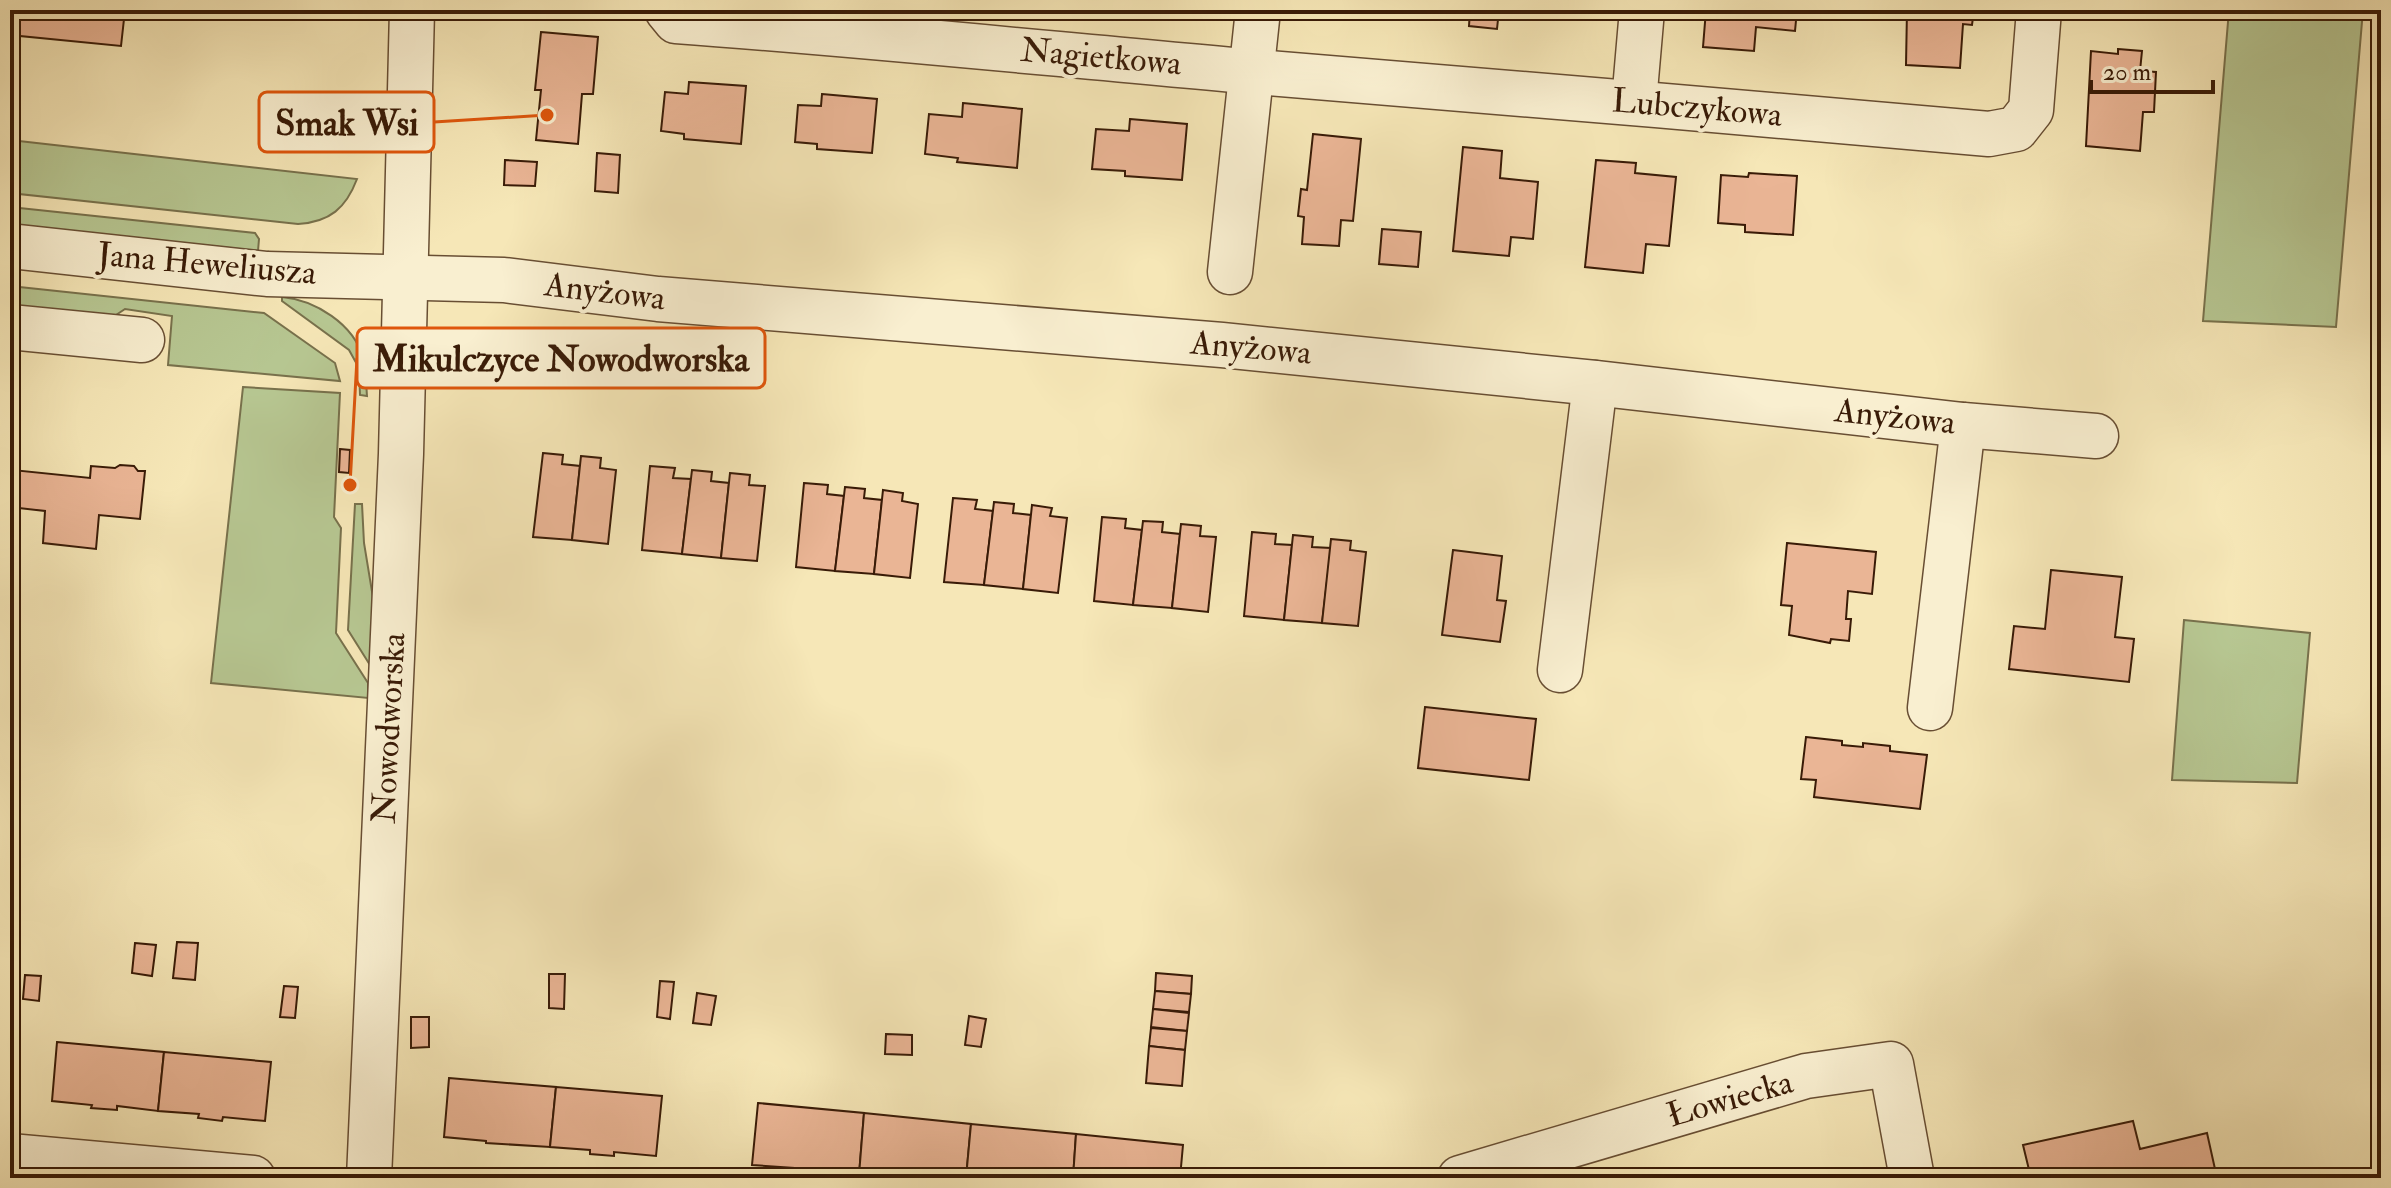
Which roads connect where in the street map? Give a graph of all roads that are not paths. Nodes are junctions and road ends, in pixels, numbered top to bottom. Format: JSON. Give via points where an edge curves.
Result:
{"nodes":[{"id":1,"x":412,"y":10,"type":"edge"},
{"id":2,"x":667,"y":10,"type":"edge"},
{"id":3,"x":1258,"y":10,"type":"edge"},
{"id":4,"x":1642,"y":10,"type":"edge"},
{"id":5,"x":2039,"y":10,"type":"edge"},
{"id":6,"x":874,"y":23,"type":"edge"},
{"id":7,"x":1253,"y":71,"type":"junction"},
{"id":8,"x":1634,"y":102,"type":"junction"},
{"id":9,"x":10,"y":246,"type":"edge"},
{"id":10,"x":1230,"y":272,"type":"dead end"},
{"id":11,"x":404,"y":278,"type":"junction"},
{"id":12,"x":10,"y":327,"type":"edge"},
{"id":13,"x":142,"y":340,"type":"dead end"},
{"id":14,"x":1595,"y":383,"type":"junction"},
{"id":15,"x":1963,"y":425,"type":"junction"},
{"id":16,"x":2096,"y":436,"type":"dead end"},
{"id":17,"x":1560,"y":670,"type":"dead end"},
{"id":18,"x":1930,"y":708,"type":"dead end"},
{"id":19,"x":10,"y":1156,"type":"edge"},
{"id":20,"x":1465,"y":1177,"type":"edge"},
{"id":21,"x":253,"y":1178,"type":"edge"},
{"id":22,"x":369,"y":1178,"type":"edge"},
{"id":23,"x":1912,"y":1178,"type":"edge"}],
"edges":[{"from":1,"to":11,"type":"street","name":"Nowodworska"},
{"from":2,"to":6,"type":"street","name":"Nagietkowa","via":[[676,21]]},
{"from":3,"to":7,"type":"street"},
{"from":4,"to":8,"type":"street"},
{"from":5,"to":8,"type":"street","name":"Lubczykowa","via":[[2031,110],[2016,129],[1989,134]]},
{"from":6,"to":7,"type":"street","name":"Nagietkowa"},
{"from":7,"to":8,"type":"street","name":"Lubczykowa"},
{"from":7,"to":10,"type":"street"},
{"from":9,"to":11,"type":"street","name":"Jana Heweliusza","via":[[267,274]]},
{"from":11,"to":14,"type":"street","name":"Anyżowa","via":[[504,280],[658,299],[1207,343]]},
{"from":11,"to":22,"type":"street","name":"Nowodworska"},
{"from":12,"to":13,"type":"street"},
{"from":14,"to":15,"type":"street","name":"Anyżowa"},
{"from":14,"to":17,"type":"street"},
{"from":15,"to":16,"type":"street","name":"Anyżowa"},
{"from":15,"to":18,"type":"street"},
{"from":19,"to":21,"type":"street"},
{"from":20,"to":23,"type":"street","name":"Łowiecka","via":[[1806,1076],[1891,1064]]}]}
